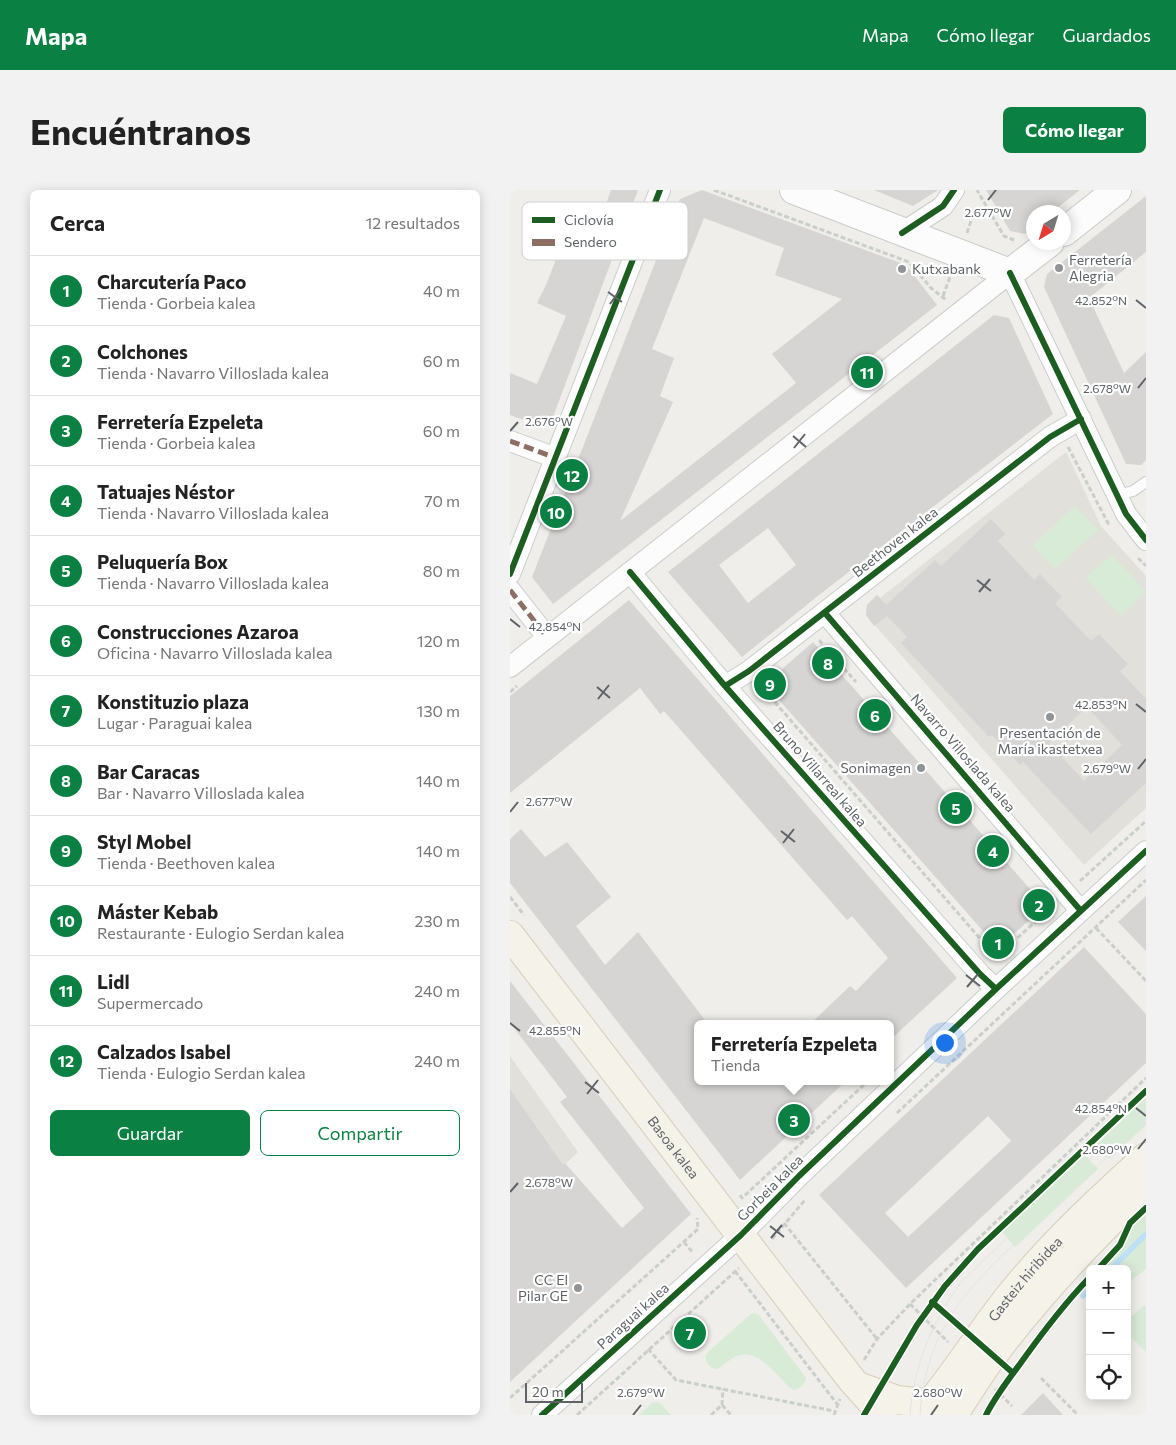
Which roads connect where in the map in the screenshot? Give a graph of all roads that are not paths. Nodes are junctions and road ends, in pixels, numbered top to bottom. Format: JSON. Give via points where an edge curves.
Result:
{"nodes":[{"id":1,"x":660,"y":190,"type":"edge"},
{"id":2,"x":794,"y":190,"type":"edge"},
{"id":3,"x":954,"y":190,"type":"edge"},
{"id":4,"x":1117,"y":190,"type":"edge"},
{"id":5,"x":655,"y":202,"type":"edge"},
{"id":6,"x":1071,"y":226,"type":"edge"},
{"id":7,"x":902,"y":233,"type":"junction"},
{"id":8,"x":1040,"y":250,"type":"edge"},
{"id":9,"x":633,"y":260,"type":"edge"},
{"id":10,"x":1010,"y":273,"type":"junction"},
{"id":11,"x":1080,"y":419,"type":"junction"},
{"id":12,"x":510,"y":441,"type":"edge"},
{"id":13,"x":556,"y":458,"type":"junction"},
{"id":14,"x":1146,"y":482,"type":"edge"},
{"id":15,"x":1117,"y":496,"type":"junction"},
{"id":16,"x":1146,"y":540,"type":"edge"},
{"id":17,"x":630,"y":572,"type":"junction"},
{"id":18,"x":510,"y":574,"type":"edge"},
{"id":19,"x":510,"y":590,"type":"edge"},
{"id":20,"x":825,"y":613,"type":"junction"},
{"id":21,"x":547,"y":638,"type":"junction"},
{"id":22,"x":510,"y":667,"type":"edge"},
{"id":23,"x":725,"y":686,"type":"junction"},
{"id":24,"x":1146,"y":851,"type":"edge"},
{"id":25,"x":1081,"y":911,"type":"junction"},
{"id":26,"x":510,"y":935,"type":"edge"},
{"id":27,"x":996,"y":989,"type":"junction"},
{"id":28,"x":1146,"y":1157,"type":"edge"},
{"id":29,"x":1146,"y":1187,"type":"edge"},
{"id":30,"x":741,"y":1235,"type":"junction"},
{"id":31,"x":836,"y":1358,"type":"junction"},
{"id":32,"x":858,"y":1386,"type":"junction"},
{"id":33,"x":843,"y":1410,"type":"edge"},
{"id":34,"x":941,"y":1410,"type":"edge"},
{"id":35,"x":542,"y":1415,"type":"edge"},
{"id":36,"x":883,"y":1415,"type":"edge"}],
"edges":[{"from":1,"to":5,"type":"street"},
{"from":2,"to":7,"type":"main road"},
{"from":3,"to":7,"type":"street","via":[[943,206]]},
{"from":4,"to":6,"type":"main road"},
{"from":7,"to":10,"type":"main road"},
{"from":8,"to":10,"type":"main road"},
{"from":9,"to":13,"type":"street"},
{"from":10,"to":11,"type":"street"},
{"from":10,"to":17,"type":"street"},
{"from":11,"to":15,"type":"street"},
{"from":11,"to":20,"type":"street","name":"Beethoven kalea","via":[[1050,437]]},
{"from":12,"to":13,"type":"street"},
{"from":13,"to":18,"type":"street"},
{"from":14,"to":15,"type":"lane"},
{"from":15,"to":16,"type":"street"},
{"from":17,"to":21,"type":"street"},
{"from":17,"to":23,"type":"street","name":"Bruno Villarreal kalea"},
{"from":19,"to":21,"type":"street"},
{"from":20,"to":23,"type":"street","name":"Beethoven kalea","via":[[749,672]]},
{"from":20,"to":25,"type":"street","name":"Navarro Villoslada kalea"},
{"from":21,"to":22,"type":"street"},
{"from":23,"to":27,"type":"street","name":"Bruno Villarreal kalea"},
{"from":24,"to":25,"type":"street","name":"Gorbeia kalea"},
{"from":25,"to":27,"type":"street","name":"Gorbeia kalea"},
{"from":26,"to":30,"type":"main road","name":"Basoa kalea"},
{"from":27,"to":30,"type":"street","name":"Gorbeia kalea"},
{"from":28,"to":34,"type":"main road","name":"Gasteiz hiribidea","via":[[1078,1220],[1012,1293]]},
{"from":29,"to":34,"type":"main road","name":"Gasteiz hiribidea","via":[[1097,1233],[993,1356]]},
{"from":30,"to":31,"type":"main road","name":"Basoa kalea"},
{"from":30,"to":35,"type":"street","name":"Paraguai kalea"},
{"from":31,"to":32,"type":"main road","name":"Basoa kalea"},
{"from":31,"to":33,"type":"main road","name":"Basoa kalea"},
{"from":32,"to":34,"type":"main road","via":[[897,1400]]},
{"from":32,"to":36,"type":"main road","name":"Basoa kalea"}]}
